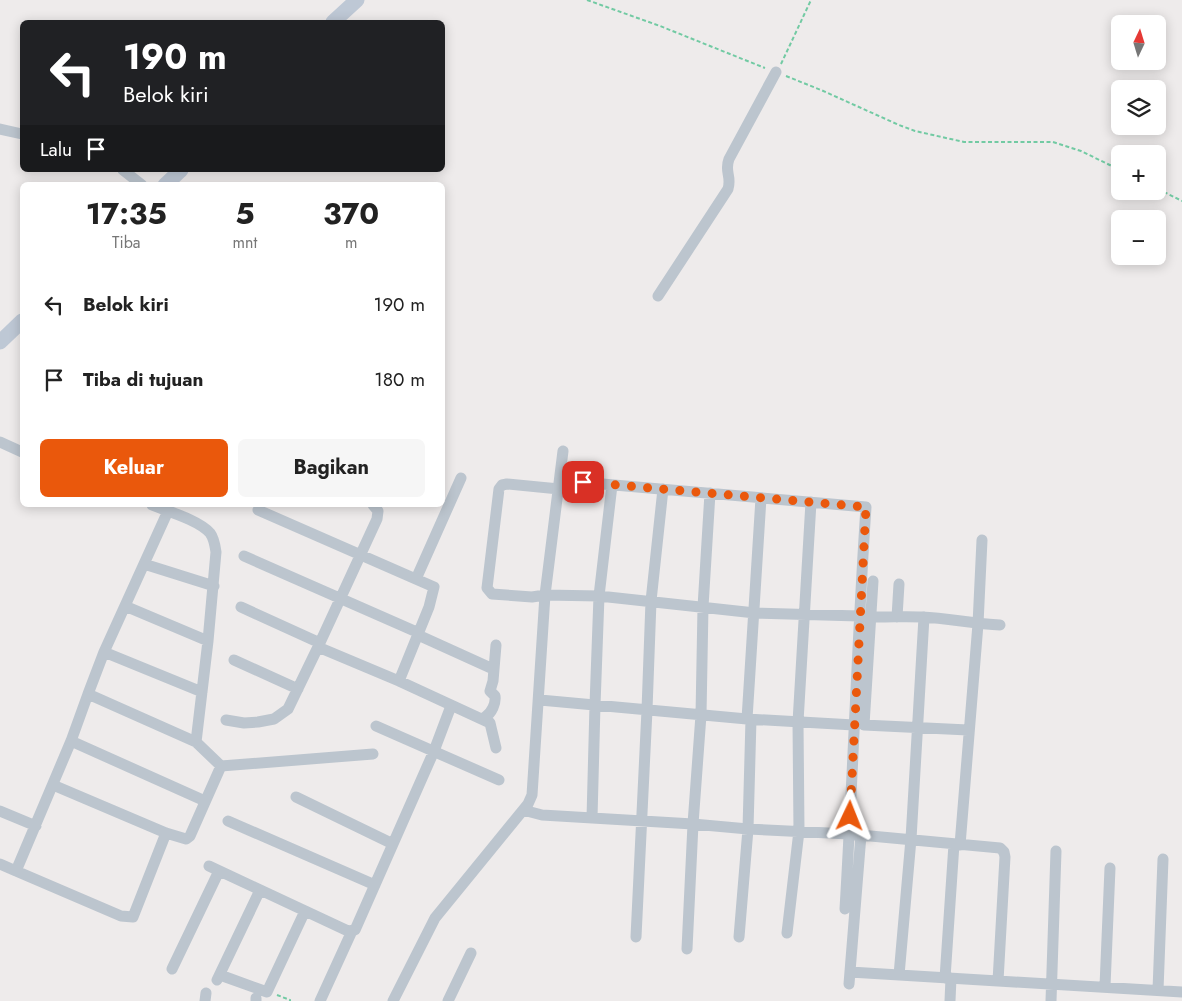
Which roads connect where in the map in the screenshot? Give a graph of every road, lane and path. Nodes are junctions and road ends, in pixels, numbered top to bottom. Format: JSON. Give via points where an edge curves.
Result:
{"nodes":[{"id":1,"x":357,"y":0,"type":"edge"},
{"id":2,"x":587,"y":0,"type":"edge"},
{"id":3,"x":811,"y":0,"type":"edge"},
{"id":4,"x":336,"y":20,"type":"edge"},
{"id":5,"x":776,"y":72,"type":"junction"},
{"id":6,"x":0,"y":129,"type":"edge"},
{"id":7,"x":20,"y":134,"type":"edge"},
{"id":8,"x":1111,"y":166,"type":"edge"},
{"id":9,"x":126,"y":172,"type":"edge"},
{"id":10,"x":179,"y":172,"type":"edge"},
{"id":11,"x":138,"y":182,"type":"edge"},
{"id":12,"x":168,"y":182,"type":"edge"},
{"id":13,"x":1166,"y":193,"type":"edge"},
{"id":14,"x":1182,"y":201,"type":"edge"},
{"id":15,"x":658,"y":296,"type":"dead end"},
{"id":16,"x":20,"y":323,"type":"edge"},
{"id":17,"x":0,"y":342,"type":"edge"},
{"id":18,"x":0,"y":442,"type":"edge"},
{"id":19,"x":563,"y":450,"type":"dead end"},
{"id":20,"x":20,"y":451,"type":"edge"},
{"id":21,"x":461,"y":478,"type":"dead end"},
{"id":22,"x":612,"y":484,"type":"junction"},
{"id":23,"x":559,"y":489,"type":"junction"},
{"id":24,"x":663,"y":489,"type":"junction"},
{"id":25,"x":710,"y":493,"type":"junction"},
{"id":26,"x":761,"y":498,"type":"junction"},
{"id":27,"x":811,"y":502,"type":"junction"},
{"id":28,"x":157,"y":507,"type":"edge"},
{"id":29,"x":377,"y":507,"type":"edge"},
{"id":30,"x":258,"y":510,"type":"dead end"},
{"id":31,"x":168,"y":512,"type":"junction"},
{"id":32,"x":982,"y":540,"type":"dead end"},
{"id":33,"x":360,"y":555,"type":"junction"},
{"id":34,"x":244,"y":556,"type":"dead end"},
{"id":35,"x":144,"y":564,"type":"junction"},
{"id":36,"x":416,"y":579,"type":"junction"},
{"id":37,"x":873,"y":581,"type":"dead end"},
{"id":38,"x":899,"y":584,"type":"dead end"},
{"id":39,"x":214,"y":586,"type":"junction"},
{"id":40,"x":545,"y":595,"type":"junction"},
{"id":41,"x":599,"y":596,"type":"junction"},
{"id":42,"x":340,"y":598,"type":"junction"},
{"id":43,"x":651,"y":601,"type":"junction"},
{"id":44,"x":125,"y":606,"type":"junction"},
{"id":45,"x":241,"y":607,"type":"dead end"},
{"id":46,"x":703,"y":607,"type":"junction"},
{"id":47,"x":755,"y":613,"type":"junction"},
{"id":48,"x":804,"y":615,"type":"junction"},
{"id":49,"x":859,"y":616,"type":"junction"},
{"id":50,"x":871,"y":617,"type":"junction"},
{"id":51,"x":897,"y":617,"type":"junction"},
{"id":52,"x":924,"y":617,"type":"junction"},
{"id":53,"x":978,"y":624,"type":"junction"},
{"id":54,"x":1000,"y":625,"type":"dead end"},
{"id":55,"x":418,"y":634,"type":"junction"},
{"id":56,"x":208,"y":641,"type":"junction"},
{"id":57,"x":319,"y":645,"type":"junction"},
{"id":58,"x":496,"y":645,"type":"dead end"},
{"id":59,"x":104,"y":652,"type":"junction"},
{"id":60,"x":234,"y":660,"type":"dead end"},
{"id":61,"x":493,"y":669,"type":"junction"},
{"id":62,"x":399,"y":681,"type":"junction"},
{"id":63,"x":298,"y":689,"type":"junction"},
{"id":64,"x":202,"y":692,"type":"junction"},
{"id":65,"x":88,"y":694,"type":"junction"},
{"id":66,"x":540,"y":700,"type":"junction"},
{"id":67,"x":595,"y":705,"type":"junction"},
{"id":68,"x":451,"y":706,"type":"junction"},
{"id":69,"x":647,"y":710,"type":"junction"},
{"id":70,"x":701,"y":714,"type":"junction"},
{"id":71,"x":749,"y":719,"type":"junction"},
{"id":72,"x":226,"y":720,"type":"dead end"},
{"id":73,"x":798,"y":722,"type":"junction"},
{"id":74,"x":490,"y":723,"type":"junction"},
{"id":75,"x":854,"y":725,"type":"junction"},
{"id":76,"x":376,"y":726,"type":"dead end"},
{"id":77,"x":917,"y":729,"type":"junction"},
{"id":78,"x":968,"y":730,"type":"junction"},
{"id":79,"x":71,"y":741,"type":"junction"},
{"id":80,"x":196,"y":742,"type":"junction"},
{"id":81,"x":496,"y":748,"type":"dead end"},
{"id":82,"x":434,"y":751,"type":"junction"},
{"id":83,"x":373,"y":754,"type":"dead end"},
{"id":84,"x":221,"y":766,"type":"junction"},
{"id":85,"x":499,"y":780,"type":"dead end"},
{"id":86,"x":53,"y":785,"type":"junction"},
{"id":87,"x":296,"y":797,"type":"dead end"},
{"id":88,"x":206,"y":801,"type":"junction"},
{"id":89,"x":0,"y":810,"type":"edge"},
{"id":90,"x":523,"y":810,"type":"junction"},
{"id":91,"x":592,"y":818,"type":"junction"},
{"id":92,"x":642,"y":820,"type":"junction"},
{"id":93,"x":228,"y":822,"type":"dead end"},
{"id":94,"x":693,"y":824,"type":"junction"},
{"id":95,"x":36,"y":826,"type":"junction"},
{"id":96,"x":748,"y":829,"type":"junction"},
{"id":97,"x":799,"y":831,"type":"junction"},
{"id":98,"x":166,"y":833,"type":"junction"},
{"id":99,"x":849,"y":834,"type":"junction"},
{"id":100,"x":862,"y":835,"type":"junction"},
{"id":101,"x":911,"y":839,"type":"junction"},
{"id":102,"x":393,"y":844,"type":"junction"},
{"id":103,"x":957,"y":844,"type":"junction"},
{"id":104,"x":1056,"y":851,"type":"dead end"},
{"id":105,"x":1163,"y":859,"type":"dead end"},
{"id":106,"x":0,"y":864,"type":"edge"},
{"id":107,"x":1110,"y":868,"type":"dead end"},
{"id":108,"x":16,"y":871,"type":"junction"},
{"id":109,"x":375,"y":885,"type":"junction"},
{"id":110,"x":260,"y":890,"type":"junction"},
{"id":111,"x":844,"y":909,"type":"dead end"},
{"id":112,"x":305,"y":911,"type":"junction"},
{"id":113,"x":352,"y":931,"type":"junction"},
{"id":114,"x":787,"y":933,"type":"dead end"},
{"id":115,"x":636,"y":937,"type":"dead end"},
{"id":116,"x":739,"y":937,"type":"dead end"},
{"id":117,"x":687,"y":949,"type":"dead end"},
{"id":118,"x":471,"y":953,"type":"dead end"},
{"id":119,"x":172,"y":969,"type":"dead end"},
{"id":120,"x":850,"y":972,"type":"junction"},
{"id":121,"x":899,"y":975,"type":"junction"},
{"id":122,"x":948,"y":978,"type":"junction"},
{"id":123,"x":998,"y":981,"type":"junction"},
{"id":124,"x":848,"y":984,"type":"dead end"},
{"id":125,"x":1052,"y":984,"type":"junction"},
{"id":126,"x":1104,"y":986,"type":"junction"},
{"id":127,"x":1158,"y":990,"type":"junction"},
{"id":128,"x":267,"y":992,"type":"junction"},
{"id":129,"x":1182,"y":992,"type":"edge"},
{"id":130,"x":290,"y":1001,"type":"edge"},
{"id":131,"x":320,"y":1001,"type":"edge"},
{"id":132,"x":393,"y":1001,"type":"edge"},
{"id":133,"x":448,"y":1001,"type":"edge"},
{"id":134,"x":950,"y":1001,"type":"edge"},
{"id":135,"x":1051,"y":1001,"type":"edge"}],
"edges":[{"from":1,"to":4,"type":"street"},
{"from":2,"to":5,"type":"path"},
{"from":3,"to":5,"type":"path"},
{"from":5,"to":8,"type":"path","via":[[915,130],[964,142],[1053,142]]},
{"from":5,"to":15,"type":"street","via":[[726,167],[728,190]]},
{"from":6,"to":7,"type":"street"},
{"from":9,"to":11,"type":"street"},
{"from":10,"to":12,"type":"street"},
{"from":13,"to":14,"type":"path"},
{"from":16,"to":17,"type":"street"},
{"from":18,"to":20,"type":"street"},
{"from":19,"to":23,"type":"street"},
{"from":21,"to":36,"type":"street"},
{"from":22,"to":23,"type":"street","via":[[568,481]]},
{"from":22,"to":24,"type":"street"},
{"from":22,"to":41,"type":"street"},
{"from":23,"to":40,"type":"street"},
{"from":23,"to":40,"type":"street","via":[[507,484],[499,489],[487,588],[496,595]]},
{"from":24,"to":25,"type":"street"},
{"from":24,"to":43,"type":"street"},
{"from":25,"to":26,"type":"street"},
{"from":25,"to":46,"type":"street"},
{"from":26,"to":27,"type":"street"},
{"from":26,"to":47,"type":"street"},
{"from":27,"to":48,"type":"street"},
{"from":27,"to":49,"type":"street","via":[[866,507]]},
{"from":28,"to":31,"type":"street"},
{"from":29,"to":33,"type":"street","via":[[377,519]]},
{"from":30,"to":33,"type":"street"},
{"from":31,"to":35,"type":"street"},
{"from":31,"to":39,"type":"street","via":[[211,534],[216,552]]},
{"from":32,"to":53,"type":"street"},
{"from":33,"to":36,"type":"street"},
{"from":33,"to":42,"type":"street"},
{"from":34,"to":42,"type":"street"},
{"from":35,"to":39,"type":"street"},
{"from":35,"to":44,"type":"street"},
{"from":36,"to":55,"type":"street","via":[[434,587]]},
{"from":37,"to":50,"type":"street"},
{"from":38,"to":51,"type":"street"},
{"from":39,"to":56,"type":"street"},
{"from":40,"to":41,"type":"street"},
{"from":40,"to":66,"type":"street"},
{"from":41,"to":43,"type":"street"},
{"from":41,"to":67,"type":"street"},
{"from":42,"to":55,"type":"street"},
{"from":42,"to":57,"type":"street"},
{"from":43,"to":46,"type":"street"},
{"from":43,"to":69,"type":"street"},
{"from":44,"to":56,"type":"street"},
{"from":44,"to":59,"type":"street"},
{"from":45,"to":57,"type":"street"},
{"from":46,"to":47,"type":"street"},
{"from":46,"to":70,"type":"street"},
{"from":47,"to":48,"type":"street"},
{"from":47,"to":71,"type":"street"},
{"from":48,"to":49,"type":"street"},
{"from":48,"to":73,"type":"street"},
{"from":49,"to":50,"type":"street"},
{"from":49,"to":75,"type":"street"},
{"from":50,"to":51,"type":"street"},
{"from":50,"to":77,"type":"street","via":[[864,725]]},
{"from":51,"to":52,"type":"street"},
{"from":52,"to":53,"type":"street"},
{"from":52,"to":77,"type":"street"},
{"from":53,"to":54,"type":"street"},
{"from":53,"to":78,"type":"street"},
{"from":55,"to":61,"type":"street"},
{"from":55,"to":62,"type":"street"},
{"from":56,"to":64,"type":"street"},
{"from":57,"to":62,"type":"street"},
{"from":57,"to":63,"type":"street"},
{"from":58,"to":61,"type":"street"},
{"from":59,"to":64,"type":"street"},
{"from":59,"to":65,"type":"street"},
{"from":60,"to":63,"type":"street"},
{"from":61,"to":74,"type":"street","via":[[490,691],[496,701],[485,717]]},
{"from":62,"to":68,"type":"street"},
{"from":63,"to":72,"type":"street","via":[[288,709],[274,719],[251,723]]},
{"from":64,"to":80,"type":"street"},
{"from":65,"to":79,"type":"street"},
{"from":65,"to":80,"type":"street"},
{"from":66,"to":67,"type":"street"},
{"from":66,"to":90,"type":"street","via":[[533,792]]},
{"from":67,"to":69,"type":"street"},
{"from":67,"to":91,"type":"street"},
{"from":68,"to":74,"type":"street"},
{"from":68,"to":82,"type":"street"},
{"from":69,"to":70,"type":"street"},
{"from":69,"to":92,"type":"street"},
{"from":70,"to":71,"type":"street"},
{"from":70,"to":94,"type":"street"},
{"from":71,"to":73,"type":"street"},
{"from":71,"to":96,"type":"street"},
{"from":73,"to":75,"type":"street"},
{"from":73,"to":97,"type":"street"},
{"from":74,"to":81,"type":"street"},
{"from":75,"to":99,"type":"street"},
{"from":76,"to":82,"type":"street"},
{"from":77,"to":78,"type":"street"},
{"from":77,"to":101,"type":"street"},
{"from":78,"to":103,"type":"street"},
{"from":79,"to":86,"type":"street"},
{"from":79,"to":88,"type":"street"},
{"from":80,"to":84,"type":"street"},
{"from":82,"to":85,"type":"street"},
{"from":82,"to":102,"type":"street"},
{"from":83,"to":84,"type":"street"},
{"from":84,"to":88,"type":"street"},
{"from":86,"to":95,"type":"street"},
{"from":86,"to":98,"type":"street"},
{"from":87,"to":102,"type":"street"},
{"from":88,"to":98,"type":"street","via":[[190,836],[186,839]]},
{"from":89,"to":95,"type":"street"},
{"from":90,"to":91,"type":"street","via":[[542,815]]},
{"from":90,"to":132,"type":"street","via":[[435,918]]},
{"from":91,"to":92,"type":"street"},
{"from":92,"to":94,"type":"street"},
{"from":92,"to":115,"type":"street"},
{"from":93,"to":109,"type":"street"},
{"from":94,"to":96,"type":"street"},
{"from":94,"to":117,"type":"street"},
{"from":95,"to":108,"type":"street"},
{"from":96,"to":97,"type":"street"},
{"from":96,"to":116,"type":"street"},
{"from":97,"to":99,"type":"street"},
{"from":97,"to":114,"type":"street"},
{"from":98,"to":108,"type":"street","via":[[133,917],[121,916]]},
{"from":99,"to":100,"type":"street"},
{"from":99,"to":111,"type":"street"},
{"from":100,"to":101,"type":"street"},
{"from":100,"to":120,"type":"street"},
{"from":101,"to":103,"type":"street"},
{"from":101,"to":121,"type":"street"},
{"from":102,"to":109,"type":"street"},
{"from":103,"to":122,"type":"street"},
{"from":103,"to":123,"type":"street","via":[[1000,848],[1004,852]]},
{"from":104,"to":125,"type":"street"},
{"from":105,"to":127,"type":"street"},
{"from":106,"to":108,"type":"street"},
{"from":107,"to":126,"type":"street"},
{"from":109,"to":113,"type":"street","via":[[358,925]]},
{"from":110,"to":112,"type":"street"},
{"from":110,"to":119,"type":"street","via":[[214,869]]},
{"from":110,"to":128,"type":"street","via":[[218,977]]},
{"from":112,"to":113,"type":"street"},
{"from":112,"to":128,"type":"street"},
{"from":113,"to":131,"type":"street"},
{"from":118,"to":133,"type":"street"},
{"from":120,"to":121,"type":"street"},
{"from":120,"to":124,"type":"street"},
{"from":121,"to":122,"type":"street"},
{"from":122,"to":123,"type":"street"},
{"from":122,"to":134,"type":"street"},
{"from":123,"to":125,"type":"street"},
{"from":125,"to":126,"type":"street"},
{"from":125,"to":135,"type":"street"},
{"from":126,"to":127,"type":"street"},
{"from":127,"to":129,"type":"street"},
{"from":128,"to":130,"type":"path"}]}
